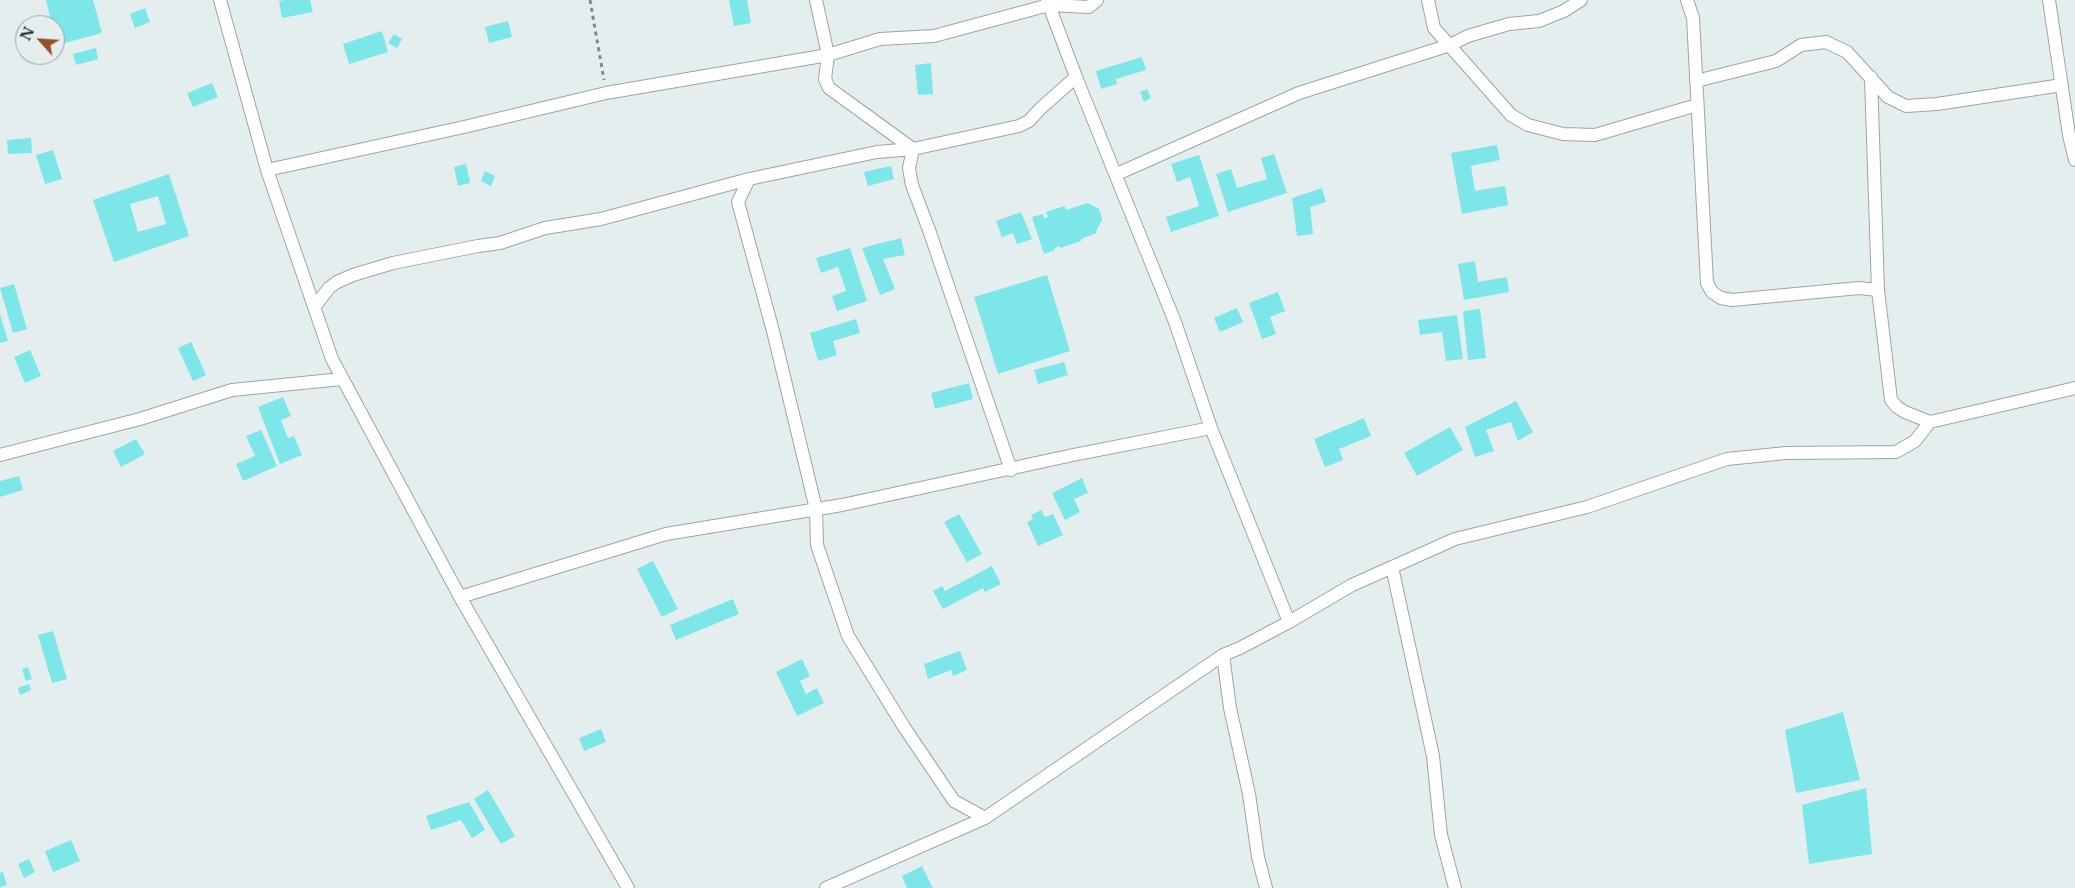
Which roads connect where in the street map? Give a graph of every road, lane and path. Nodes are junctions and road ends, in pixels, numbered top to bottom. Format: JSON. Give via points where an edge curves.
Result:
{"nodes":[{"id":1,"x":220,"y":0,"type":"edge"},
{"id":2,"x":590,"y":0,"type":"edge"},
{"id":3,"x":816,"y":0,"type":"edge"},
{"id":4,"x":1096,"y":0,"type":"edge"},
{"id":5,"x":1428,"y":0,"type":"edge"},
{"id":6,"x":1581,"y":0,"type":"edge"},
{"id":7,"x":1687,"y":0,"type":"edge"},
{"id":8,"x":2049,"y":0,"type":"edge"},
{"id":9,"x":1048,"y":3,"type":"edge"},
{"id":10,"x":1450,"y":45,"type":"junction"},
{"id":11,"x":828,"y":55,"type":"junction"},
{"id":12,"x":1076,"y":77,"type":"junction"},
{"id":13,"x":1871,"y":77,"type":"junction"},
{"id":14,"x":1696,"y":81,"type":"junction"},
{"id":15,"x":2062,"y":85,"type":"junction"},
{"id":16,"x":606,"y":93,"type":"junction"},
{"id":17,"x":1698,"y":105,"type":"junction"},
{"id":18,"x":913,"y":149,"type":"junction"},
{"id":19,"x":2075,"y":160,"type":"edge"},
{"id":20,"x":267,"y":170,"type":"junction"},
{"id":21,"x":1117,"y":174,"type":"junction"},
{"id":22,"x":749,"y":179,"type":"junction"},
{"id":23,"x":1878,"y":290,"type":"junction"},
{"id":24,"x":315,"y":306,"type":"junction"},
{"id":25,"x":342,"y":379,"type":"junction"},
{"id":26,"x":2075,"y":388,"type":"edge"},
{"id":27,"x":1930,"y":422,"type":"junction"},
{"id":28,"x":1210,"y":428,"type":"junction"},
{"id":29,"x":0,"y":455,"type":"edge"},
{"id":30,"x":1011,"y":470,"type":"junction"},
{"id":31,"x":816,"y":509,"type":"junction"},
{"id":32,"x":1392,"y":567,"type":"junction"},
{"id":33,"x":460,"y":597,"type":"junction"},
{"id":34,"x":1289,"y":622,"type":"junction"},
{"id":35,"x":1223,"y":655,"type":"junction"},
{"id":36,"x":985,"y":818,"type":"junction"},
{"id":37,"x":628,"y":888,"type":"edge"},
{"id":38,"x":826,"y":888,"type":"edge"},
{"id":39,"x":1266,"y":888,"type":"edge"},
{"id":40,"x":1456,"y":888,"type":"edge"}],
"edges":[{"from":1,"to":20,"type":"street"},
{"from":2,"to":16,"type":"path"},
{"from":3,"to":11,"type":"street"},
{"from":4,"to":9,"type":"street","via":[[1089,7]]},
{"from":5,"to":10,"type":"street","via":[[1434,28]]},
{"from":6,"to":10,"type":"street","via":[[1538,21],[1509,24]]},
{"from":7,"to":14,"type":"street","via":[[1693,18]]},
{"from":8,"to":15,"type":"street"},
{"from":9,"to":11,"type":"street","via":[[934,36],[880,40]]},
{"from":9,"to":12,"type":"street"},
{"from":10,"to":17,"type":"street","via":[[1511,115],[1562,134],[1595,135]]},
{"from":10,"to":21,"type":"street","via":[[1299,93]]},
{"from":11,"to":16,"type":"street"},
{"from":11,"to":18,"type":"street","via":[[825,79],[829,88]]},
{"from":12,"to":18,"type":"street","via":[[1029,121],[1019,126]]},
{"from":12,"to":21,"type":"street"},
{"from":13,"to":14,"type":"street","via":[[1847,52],[1826,42],[1801,45],[1776,61]]},
{"from":13,"to":15,"type":"street","via":[[1888,97],[1906,106]]},
{"from":13,"to":23,"type":"street"},
{"from":14,"to":17,"type":"street"},
{"from":15,"to":19,"type":"street"},
{"from":16,"to":20,"type":"street"},
{"from":17,"to":23,"type":"street","via":[[1707,283],[1712,292],[1732,300],[1859,288]]},
{"from":18,"to":22,"type":"street","via":[[877,152]]},
{"from":18,"to":30,"type":"street","via":[[909,168],[912,186],[930,230]]},
{"from":20,"to":24,"type":"street"},
{"from":21,"to":28,"type":"street","via":[[1175,322]]},
{"from":22,"to":24,"type":"street","via":[[601,219],[545,228],[500,244],[393,263],[353,274],[329,288]]},
{"from":22,"to":31,"type":"street","via":[[738,202]]},
{"from":23,"to":27,"type":"street","via":[[1891,400],[1905,412]]},
{"from":24,"to":25,"type":"street"},
{"from":25,"to":29,"type":"street","via":[[232,390],[140,419]]},
{"from":25,"to":33,"type":"street"},
{"from":26,"to":27,"type":"street"},
{"from":27,"to":32,"type":"street","via":[[1915,441],[1896,452],[1786,453],[1727,459],[1587,507],[1455,540]]},
{"from":28,"to":30,"type":"street"},
{"from":28,"to":34,"type":"street"},
{"from":30,"to":31,"type":"street"},
{"from":31,"to":33,"type":"street","via":[[666,534]]},
{"from":31,"to":36,"type":"street","via":[[817,545],[848,636],[954,801]]},
{"from":32,"to":34,"type":"street","via":[[1352,585]]},
{"from":32,"to":40,"type":"street","via":[[1433,756],[1441,834]]},
{"from":33,"to":37,"type":"street"},
{"from":34,"to":35,"type":"street"},
{"from":35,"to":36,"type":"street"},
{"from":35,"to":39,"type":"street","via":[[1230,708]]},
{"from":36,"to":38,"type":"street"}]}
